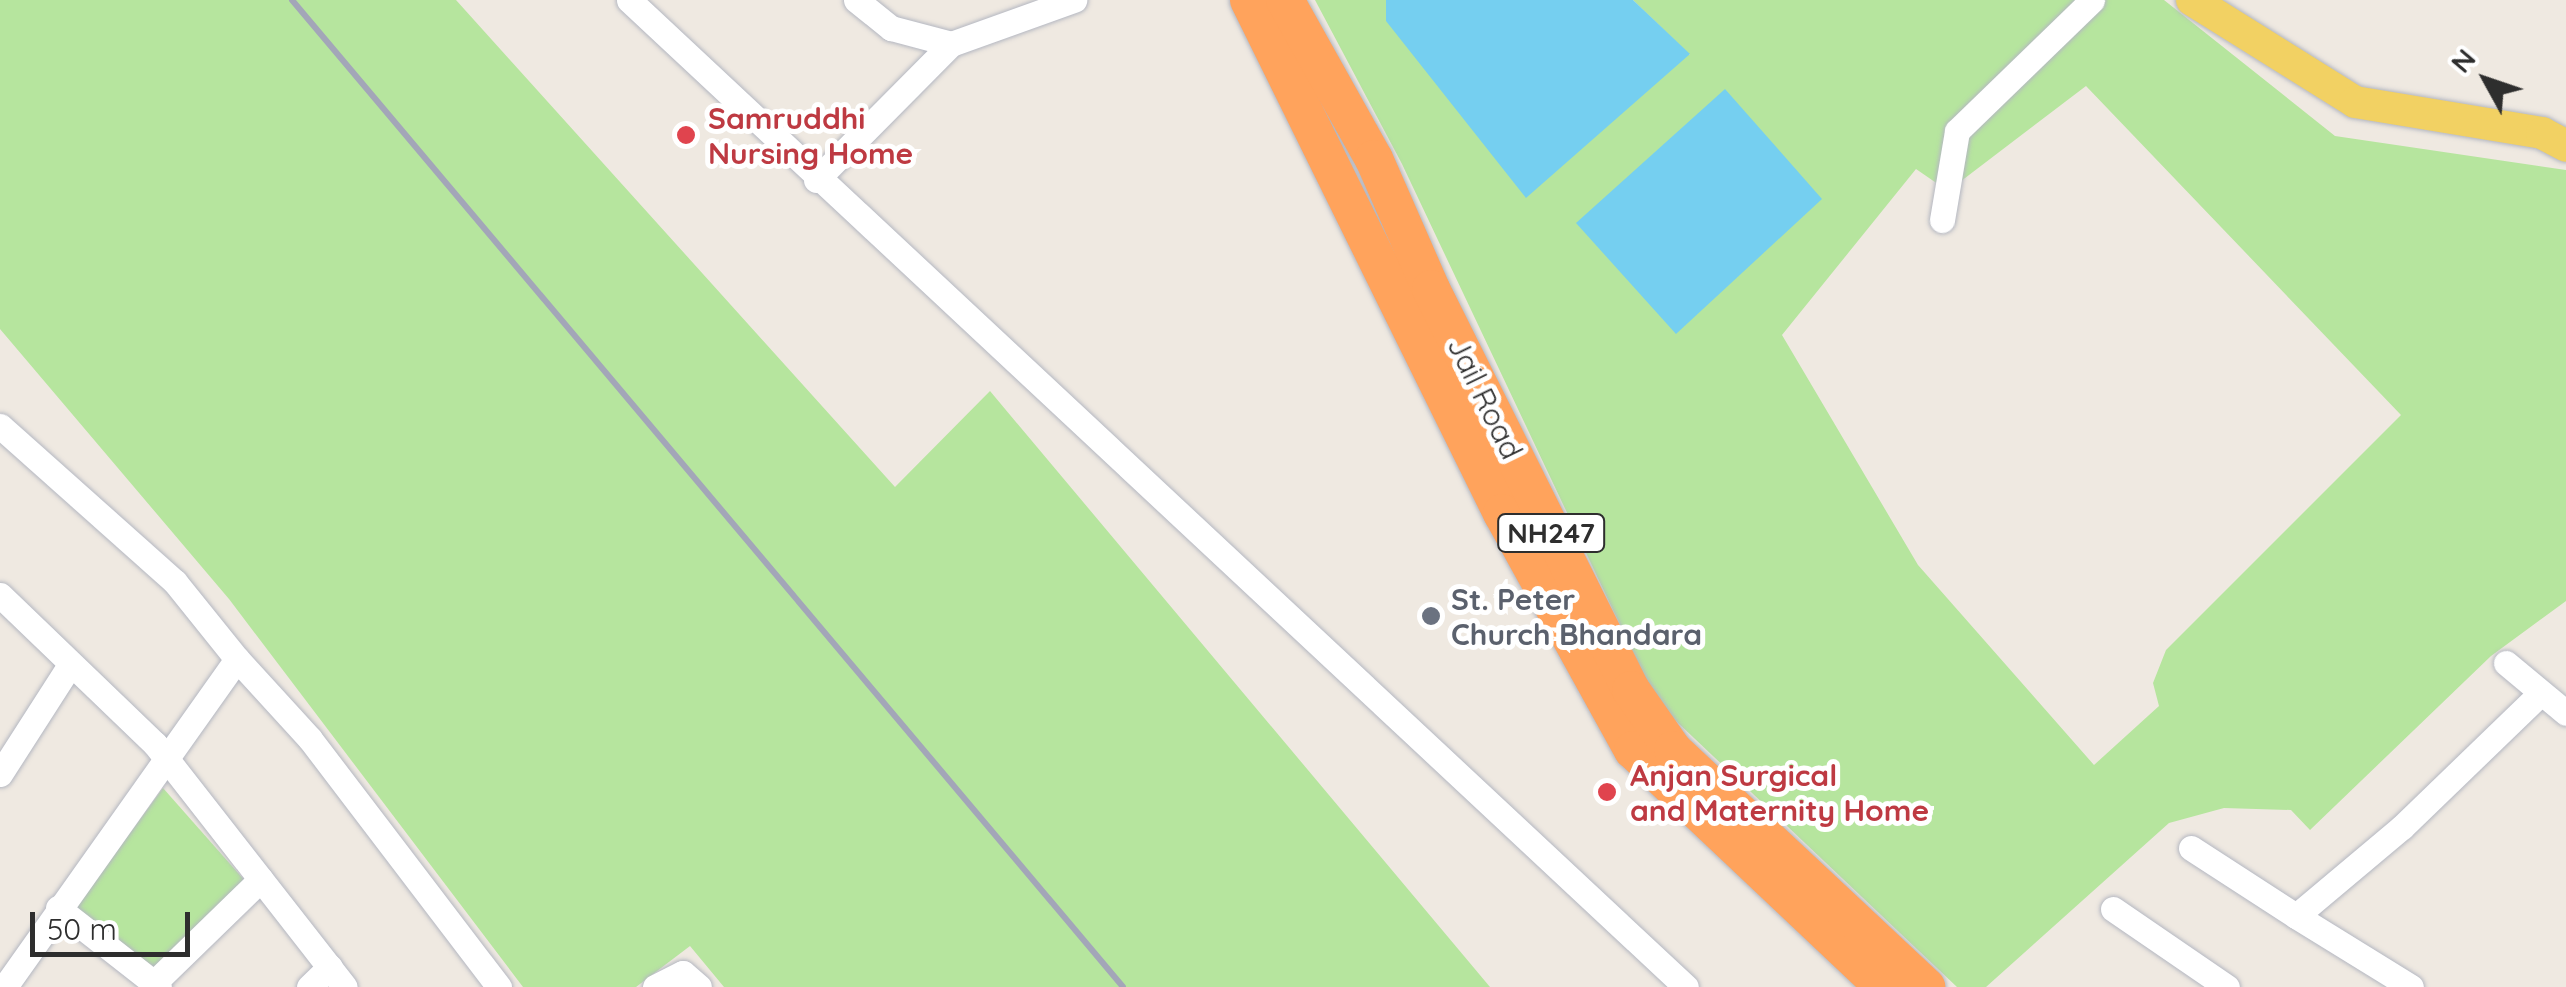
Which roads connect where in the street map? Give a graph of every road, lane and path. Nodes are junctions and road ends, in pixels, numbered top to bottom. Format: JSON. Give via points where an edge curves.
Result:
{"nodes":[{"id":1,"x":629,"y":0,"type":"edge"},
{"id":2,"x":856,"y":0,"type":"edge"},
{"id":3,"x":1074,"y":0,"type":"edge"},
{"id":4,"x":1249,"y":0,"type":"edge"},
{"id":5,"x":1284,"y":0,"type":"edge"},
{"id":6,"x":2092,"y":0,"type":"edge"},
{"id":7,"x":2192,"y":0,"type":"edge"},
{"id":8,"x":950,"y":44,"type":"junction"},
{"id":9,"x":2558,"y":134,"type":"edge"},
{"id":10,"x":816,"y":180,"type":"junction"},
{"id":11,"x":1942,"y":220,"type":"dead end"},
{"id":12,"x":0,"y":426,"type":"edge"},
{"id":13,"x":3,"y":606,"type":"edge"},
{"id":14,"x":237,"y":659,"type":"junction"},
{"id":15,"x":2506,"y":664,"type":"dead end"},
{"id":16,"x":70,"y":665,"type":"junction"},
{"id":17,"x":2541,"y":694,"type":"junction"},
{"id":18,"x":2566,"y":714,"type":"edge"},
{"id":19,"x":165,"y":756,"type":"junction"},
{"id":20,"x":0,"y":774,"type":"edge"},
{"id":21,"x":2191,"y":848,"type":"dead end"},
{"id":22,"x":261,"y":879,"type":"junction"},
{"id":23,"x":58,"y":908,"type":"junction"},
{"id":24,"x":2114,"y":909,"type":"dead end"},
{"id":25,"x":2296,"y":916,"type":"junction"},
{"id":26,"x":338,"y":977,"type":"edge"},
{"id":27,"x":158,"y":984,"type":"edge"},
{"id":28,"x":5,"y":987,"type":"edge"},
{"id":29,"x":309,"y":987,"type":"edge"},
{"id":30,"x":499,"y":987,"type":"edge"},
{"id":31,"x":654,"y":987,"type":"edge"},
{"id":32,"x":699,"y":987,"type":"edge"},
{"id":33,"x":1686,"y":987,"type":"edge"},
{"id":34,"x":1884,"y":987,"type":"edge"},
{"id":35,"x":1926,"y":987,"type":"edge"},
{"id":36,"x":2227,"y":987,"type":"edge"},
{"id":37,"x":2411,"y":987,"type":"edge"}],
"edges":[{"from":1,"to":10,"type":"street"},
{"from":2,"to":8,"type":"street","via":[[891,28]]},
{"from":3,"to":8,"type":"street"},
{"from":4,"to":34,"type":"highway","name":"Jail Road","number":"NH247","via":[[1502,513],[1633,750]]},
{"from":5,"to":35,"type":"highway","name":"Jail Road","number":"NH247","via":[[1374,160],[1631,690],[1673,750]]},
{"from":6,"to":11,"type":"street","via":[[1958,131]]},
{"from":7,"to":9,"type":"main road","via":[[2356,102]]},
{"from":8,"to":10,"type":"street"},
{"from":10,"to":33,"type":"street","via":[[1117,449]]},
{"from":12,"to":14,"type":"street","via":[[176,582]]},
{"from":13,"to":16,"type":"street"},
{"from":14,"to":19,"type":"street"},
{"from":14,"to":30,"type":"street","via":[[290,714]]},
{"from":15,"to":17,"type":"street"},
{"from":16,"to":19,"type":"street"},
{"from":16,"to":20,"type":"street"},
{"from":17,"to":18,"type":"street"},
{"from":17,"to":25,"type":"street","via":[[2402,827]]},
{"from":19,"to":22,"type":"street"},
{"from":19,"to":23,"type":"street"},
{"from":21,"to":25,"type":"street"},
{"from":22,"to":26,"type":"street"},
{"from":22,"to":27,"type":"street"},
{"from":23,"to":27,"type":"street"},
{"from":23,"to":28,"type":"street"},
{"from":24,"to":36,"type":"street"},
{"from":25,"to":37,"type":"street"},
{"from":26,"to":29,"type":"street"},
{"from":31,"to":32,"type":"street","via":[[683,973]]}]}
